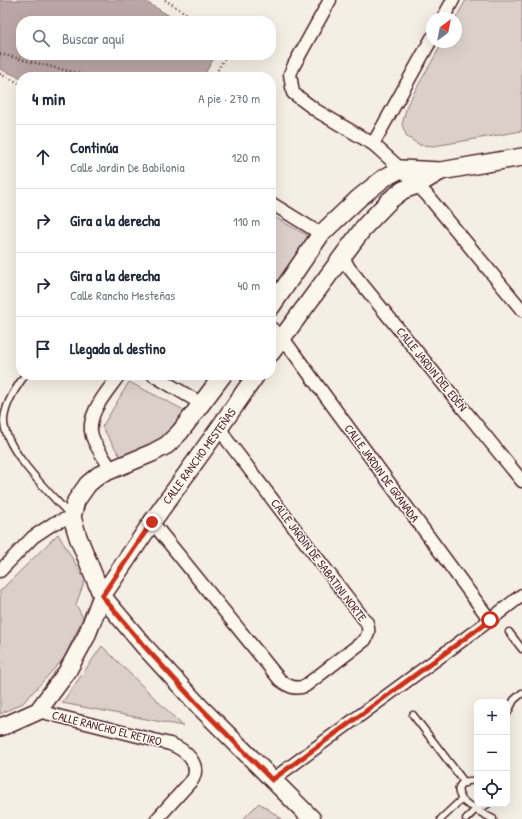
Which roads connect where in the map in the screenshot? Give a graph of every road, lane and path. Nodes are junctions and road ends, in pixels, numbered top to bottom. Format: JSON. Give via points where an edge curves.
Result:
{"nodes":[{"id":1,"x":165,"y":0,"type":"edge"},
{"id":2,"x":330,"y":0,"type":"edge"},
{"id":3,"x":453,"y":0,"type":"edge"},
{"id":4,"x":446,"y":12,"type":"edge"},
{"id":5,"x":190,"y":16,"type":"edge"},
{"id":6,"x":427,"y":48,"type":"edge"},
{"id":7,"x":0,"y":54,"type":"edge"},
{"id":8,"x":16,"y":58,"type":"edge"},
{"id":9,"x":24,"y":60,"type":"edge"},
{"id":10,"x":223,"y":60,"type":"edge"},
{"id":11,"x":73,"y":72,"type":"edge"},
{"id":12,"x":217,"y":72,"type":"edge"},
{"id":13,"x":0,"y":74,"type":"edge"},
{"id":14,"x":16,"y":82,"type":"edge"},
{"id":15,"x":374,"y":144,"type":"junction"},
{"id":16,"x":522,"y":157,"type":"edge"},
{"id":17,"x":401,"y":169,"type":"junction"},
{"id":18,"x":441,"y":172,"type":"junction"},
{"id":19,"x":417,"y":185,"type":"junction"},
{"id":20,"x":276,"y":205,"type":"edge"},
{"id":21,"x":321,"y":234,"type":"junction"},
{"id":22,"x":343,"y":257,"type":"junction"},
{"id":23,"x":276,"y":300,"type":"edge"},
{"id":24,"x":522,"y":310,"type":"edge"},
{"id":25,"x":277,"y":333,"type":"edge"},
{"id":26,"x":22,"y":380,"type":"edge"},
{"id":27,"x":116,"y":380,"type":"edge"},
{"id":28,"x":161,"y":380,"type":"edge"},
{"id":29,"x":219,"y":380,"type":"edge"},
{"id":30,"x":253,"y":380,"type":"edge"},
{"id":31,"x":202,"y":404,"type":"junction"},
{"id":32,"x":220,"y":427,"type":"junction"},
{"id":33,"x":111,"y":469,"type":"junction"},
{"id":34,"x":522,"y":481,"type":"edge"},
{"id":35,"x":72,"y":517,"type":"junction"},
{"id":36,"x":152,"y":522,"type":"junction"},
{"id":37,"x":0,"y":571,"type":"edge"},
{"id":38,"x":522,"y":595,"type":"edge"},
{"id":39,"x":102,"y":596,"type":"junction"},
{"id":40,"x":490,"y":620,"type":"junction"},
{"id":41,"x":509,"y":632,"type":"dead end"},
{"id":42,"x":522,"y":649,"type":"edge"},
{"id":43,"x":522,"y":692,"type":"edge"},
{"id":44,"x":510,"y":708,"type":"edge"},
{"id":45,"x":38,"y":711,"type":"junction"},
{"id":46,"x":413,"y":715,"type":"dead end"},
{"id":47,"x":0,"y":727,"type":"edge"},
{"id":48,"x":272,"y":780,"type":"junction"},
{"id":49,"x":474,"y":781,"type":"edge"},
{"id":50,"x":465,"y":783,"type":"junction"},
{"id":51,"x":459,"y":802,"type":"junction"},
{"id":52,"x":485,"y":807,"type":"edge"},
{"id":53,"x":476,"y":812,"type":"junction"},
{"id":54,"x":157,"y":819,"type":"edge"},
{"id":55,"x":312,"y":819,"type":"edge"},
{"id":56,"x":441,"y":819,"type":"edge"},
{"id":57,"x":466,"y":819,"type":"edge"},
{"id":58,"x":493,"y":819,"type":"edge"}],
"edges":[{"from":1,"to":5,"type":"path"},
{"from":2,"to":15,"type":"street","via":[[290,74],[294,93],[317,111]]},
{"from":3,"to":4,"type":"street"},
{"from":6,"to":15,"type":"street"},
{"from":7,"to":8,"type":"path"},
{"from":9,"to":11,"type":"path"},
{"from":10,"to":12,"type":"path"},
{"from":13,"to":14,"type":"path"},
{"from":15,"to":17,"type":"street"},
{"from":16,"to":18,"type":"street"},
{"from":17,"to":18,"type":"street"},
{"from":17,"to":19,"type":"street"},
{"from":17,"to":21,"type":"street","via":[[384,178],[359,198]]},
{"from":18,"to":19,"type":"street"},
{"from":19,"to":22,"type":"street","via":[[403,190],[390,200]]},
{"from":19,"to":24,"type":"street"},
{"from":20,"to":21,"type":"street"},
{"from":21,"to":23,"type":"street"},
{"from":22,"to":25,"type":"street"},
{"from":22,"to":34,"type":"street","name":"CALLE JARDIN DEL EDÉN","via":[[349,268]]},
{"from":25,"to":40,"type":"street","name":"CALLE JARDIN DE GRANADA"},
{"from":26,"to":35,"type":"lane","via":[[6,408],[5,430],[22,462]]},
{"from":27,"to":33,"type":"street","via":[[94,413],[90,427],[92,436]]},
{"from":28,"to":31,"type":"street"},
{"from":29,"to":31,"type":"street"},
{"from":30,"to":32,"type":"street","name":"CALLE RANCHO MESTEÑAS"},
{"from":31,"to":33,"type":"street","via":[[167,445]]},
{"from":32,"to":36,"type":"street","name":"CALLE RANCHO MESTEÑAS"},
{"from":32,"to":36,"type":"street","name":"CALLE JARDIN DE SABATINI NORTE","via":[[227,440],[367,623],[369,630],[365,640],[305,686],[293,688],[287,685],[280,680]]},
{"from":33,"to":35,"type":"street","via":[[88,484],[76,501]]},
{"from":35,"to":37,"type":"street","via":[[54,523],[33,537]]},
{"from":35,"to":39,"type":"street"},
{"from":36,"to":39,"type":"street","name":"CALLE RANCHO MESTEÑAS"},
{"from":38,"to":40,"type":"street"},
{"from":39,"to":45,"type":"street","name":"CALLE RANCHO MESTEÑAS","via":[[76,658]]},
{"from":39,"to":48,"type":"street","via":[[200,707]]},
{"from":40,"to":48,"type":"street"},
{"from":41,"to":42,"type":"lane"},
{"from":43,"to":44,"type":"lane"},
{"from":45,"to":47,"type":"street","name":"CALLE RANCHO EL RETIRO"},
{"from":45,"to":54,"type":"street","name":"CALLE RANCHO EL RETIRO","via":[[176,746],[187,753],[195,768],[193,779]]},
{"from":46,"to":50,"type":"lane"},
{"from":48,"to":55,"type":"street"},
{"from":49,"to":50,"type":"lane"},
{"from":50,"to":51,"type":"lane","via":[[459,791]]},
{"from":51,"to":53,"type":"lane","via":[[464,809]]},
{"from":51,"to":56,"type":"lane"},
{"from":52,"to":53,"type":"lane"},
{"from":53,"to":57,"type":"lane"},
{"from":53,"to":58,"type":"lane"}]}
